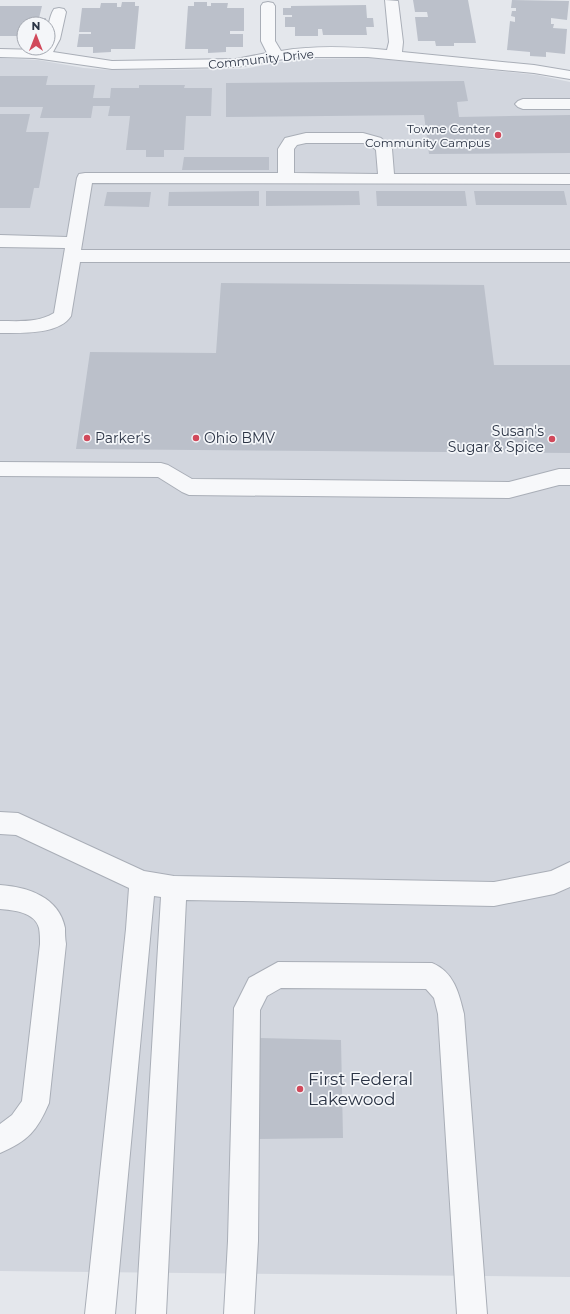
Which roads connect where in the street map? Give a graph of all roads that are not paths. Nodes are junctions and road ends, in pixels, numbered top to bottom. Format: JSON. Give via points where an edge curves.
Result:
{"nodes":[{"id":1,"x":391,"y":1,"type":"edge"},
{"id":2,"x":268,"y":6,"type":"dead end"},
{"id":3,"x":58,"y":12,"type":"dead end"},
{"id":4,"x":56,"y":23,"type":"edge"},
{"id":5,"x":0,"y":53,"type":"edge"},
{"id":6,"x":16,"y":54,"type":"edge"},
{"id":7,"x":394,"y":55,"type":"junction"},
{"id":8,"x":44,"y":56,"type":"edge"},
{"id":9,"x":276,"y":56,"type":"junction"},
{"id":10,"x":91,"y":63,"type":"junction"},
{"id":11,"x":228,"y":64,"type":"junction"},
{"id":12,"x":570,"y":75,"type":"edge"},
{"id":13,"x":208,"y":78,"type":"dead end"},
{"id":14,"x":115,"y":79,"type":"dead end"},
{"id":15,"x":523,"y":104,"type":"dead end"},
{"id":16,"x":570,"y":104,"type":"edge"},
{"id":17,"x":286,"y":178,"type":"junction"},
{"id":18,"x":386,"y":179,"type":"junction"},
{"id":19,"x":570,"y":179,"type":"edge"},
{"id":20,"x":0,"y":241,"type":"edge"},
{"id":21,"x":74,"y":249,"type":"junction"},
{"id":22,"x":570,"y":256,"type":"edge"},
{"id":23,"x":0,"y":327,"type":"edge"},
{"id":24,"x":0,"y":470,"type":"edge"},
{"id":25,"x":570,"y":477,"type":"edge"},
{"id":26,"x":0,"y":823,"type":"edge"},
{"id":27,"x":570,"y":874,"type":"edge"},
{"id":28,"x":142,"y":882,"type":"junction"},
{"id":29,"x":174,"y":888,"type":"junction"},
{"id":30,"x":0,"y":897,"type":"edge"},
{"id":31,"x":0,"y":1139,"type":"edge"},
{"id":32,"x":100,"y":1314,"type":"edge"},
{"id":33,"x":151,"y":1314,"type":"edge"},
{"id":34,"x":238,"y":1314,"type":"edge"},
{"id":35,"x":472,"y":1314,"type":"edge"}],
"edges":[{"from":1,"to":7,"type":"street","via":[[396,42]]},
{"from":2,"to":9,"type":"street","via":[[268,41]]},
{"from":3,"to":4,"type":"street"},
{"from":5,"to":6,"type":"street","name":"Community Drive"},
{"from":7,"to":9,"type":"street","name":"Community Drive","via":[[316,53]]},
{"from":7,"to":12,"type":"street","name":"Community Drive"},
{"from":8,"to":10,"type":"street","name":"Community Drive"},
{"from":9,"to":11,"type":"street","name":"Community Drive"},
{"from":10,"to":11,"type":"street","name":"Community Drive"},
{"from":10,"to":14,"type":"street","via":[[100,75]]},
{"from":11,"to":13,"type":"street","via":[[213,77]]},
{"from":15,"to":16,"type":"street"},
{"from":17,"to":18,"type":"street"},
{"from":17,"to":18,"type":"street","via":[[286,149],[292,141],[306,138],[363,138],[375,141],[384,149]]},
{"from":17,"to":21,"type":"street","via":[[85,178]]},
{"from":18,"to":19,"type":"street"},
{"from":20,"to":21,"type":"street"},
{"from":21,"to":22,"type":"street"},
{"from":21,"to":23,"type":"street","via":[[62,316],[37,328]]},
{"from":24,"to":25,"type":"street","via":[[161,470],[189,487],[509,490],[560,477]]},
{"from":26,"to":28,"type":"street","via":[[18,824]]},
{"from":27,"to":29,"type":"street","via":[[554,882],[494,894]]},
{"from":28,"to":29,"type":"street"},
{"from":28,"to":32,"type":"street"},
{"from":29,"to":33,"type":"street"},
{"from":30,"to":31,"type":"street","via":[[33,904],[45,913],[52,925],[53,944],[35,1103],[28,1119],[11,1134]]},
{"from":34,"to":35,"type":"street","via":[[243,1241],[247,1008],[258,987],[278,975],[432,976],[446,992],[451,1014]]}]}
